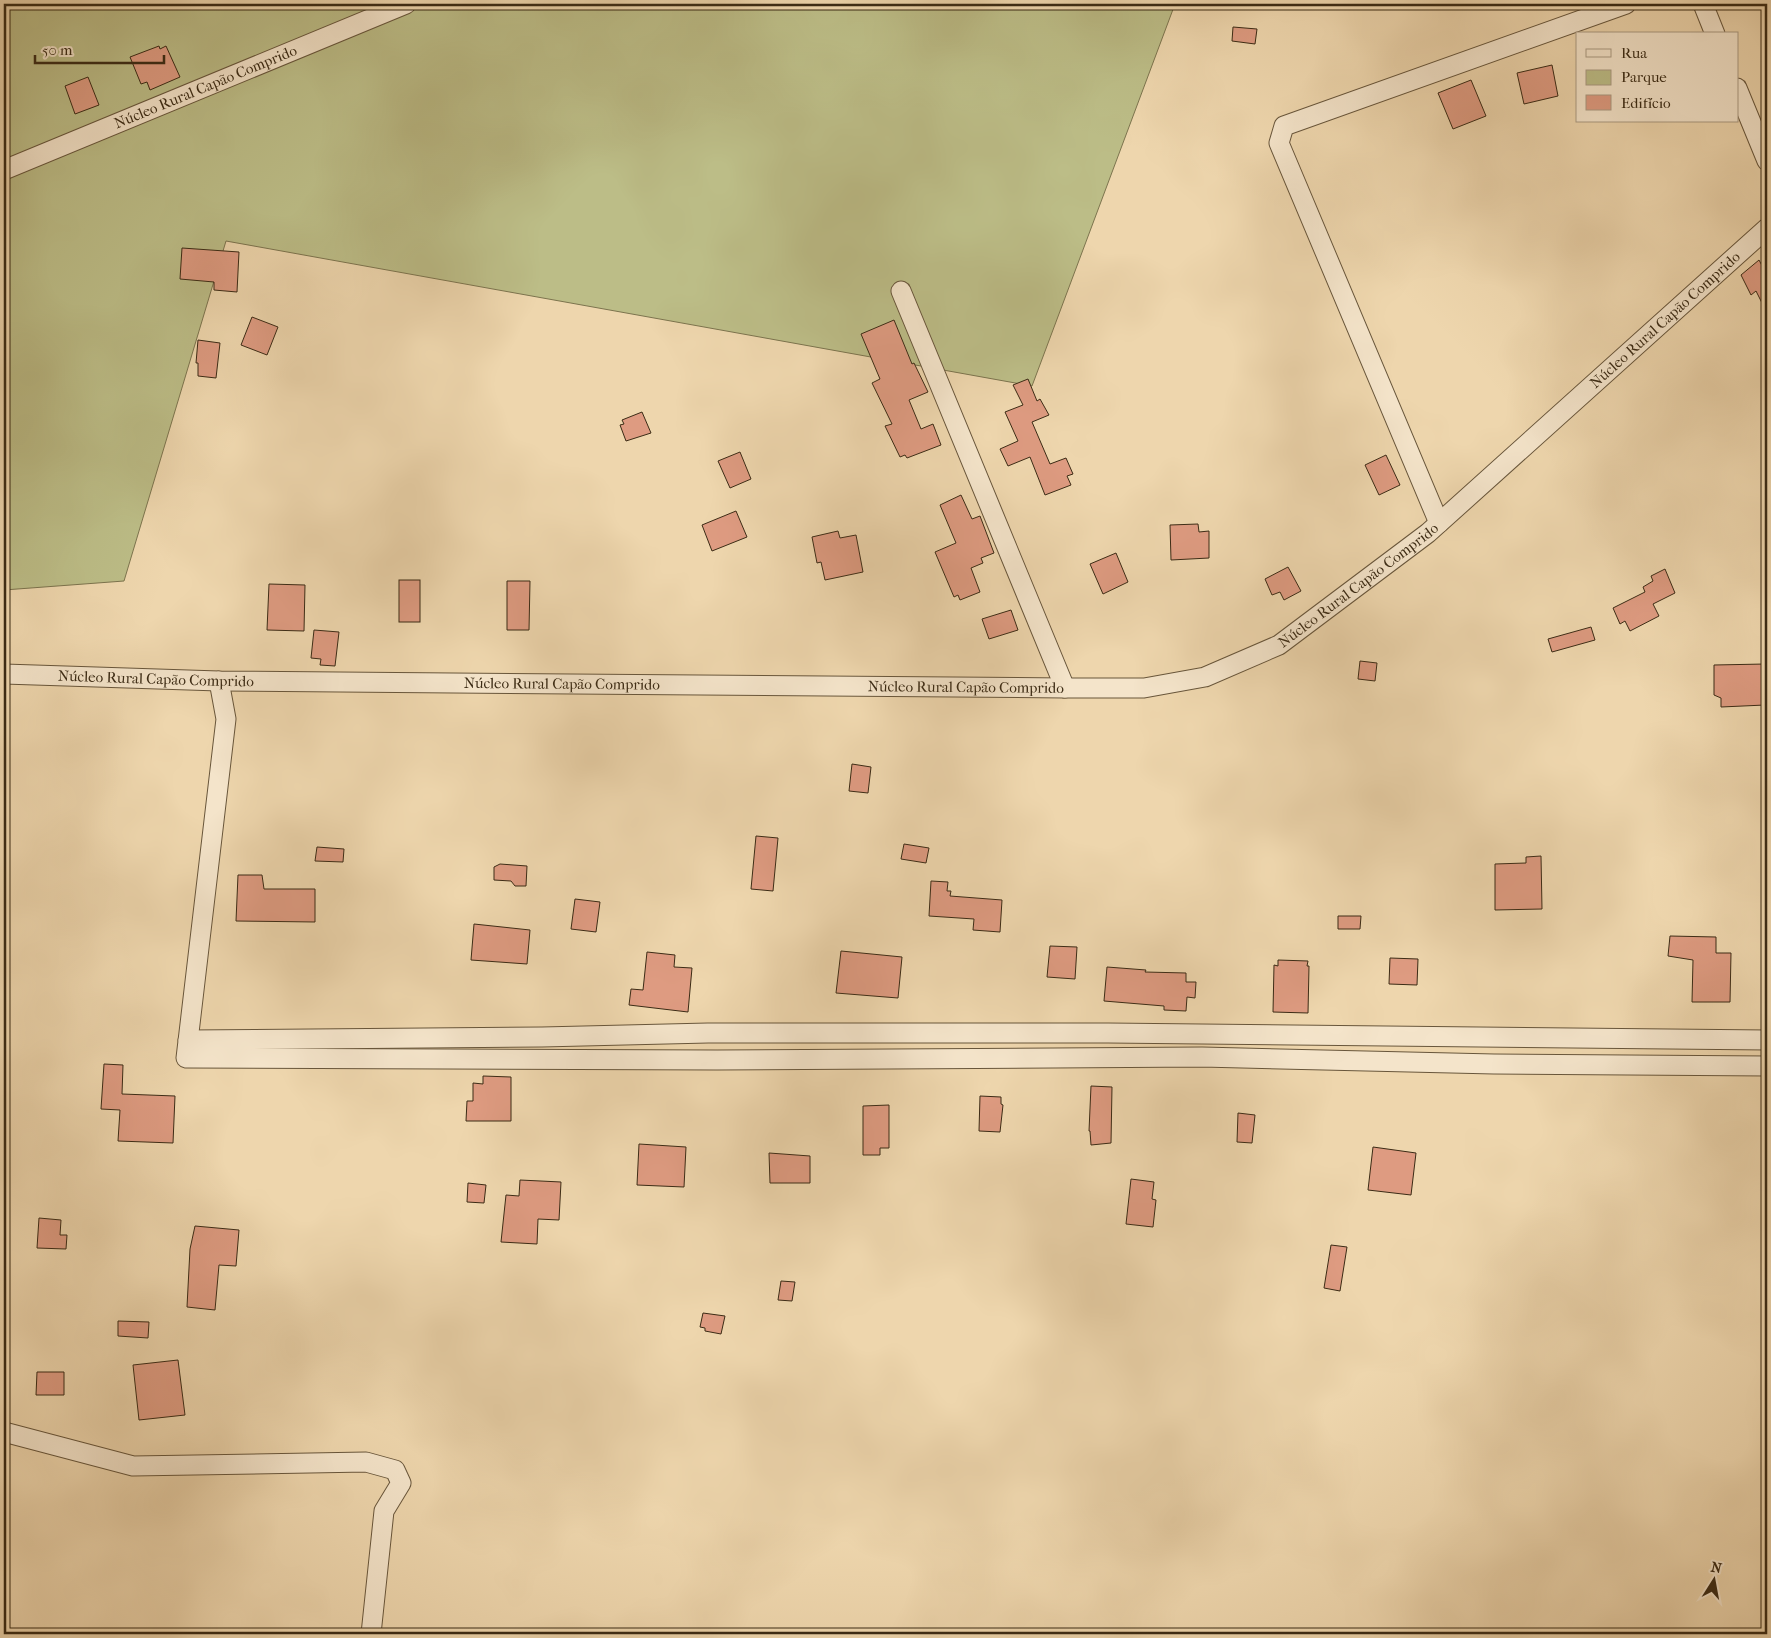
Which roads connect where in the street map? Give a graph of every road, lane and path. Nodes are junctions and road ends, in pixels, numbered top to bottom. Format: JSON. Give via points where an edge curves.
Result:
{"nodes":[{"id":1,"x":406,"y":4,"type":"edge"},
{"id":2,"x":1626,"y":4,"type":"edge"},
{"id":3,"x":1703,"y":4,"type":"edge"},
{"id":4,"x":1714,"y":32,"type":"edge"},
{"id":5,"x":1738,"y":90,"type":"edge"},
{"id":6,"x":1767,"y":161,"type":"edge"},
{"id":7,"x":4,"y":170,"type":"edge"},
{"id":8,"x":1767,"y":228,"type":"edge"},
{"id":9,"x":901,"y":291,"type":"dead end"},
{"id":10,"x":1439,"y":523,"type":"junction"},
{"id":11,"x":4,"y":674,"type":"edge"},
{"id":12,"x":219,"y":680,"type":"junction"},
{"id":13,"x":1065,"y":688,"type":"junction"},
{"id":14,"x":815,"y":1033,"type":"junction"},
{"id":15,"x":1537,"y":1039,"type":"junction"},
{"id":16,"x":1767,"y":1040,"type":"edge"},
{"id":17,"x":187,"y":1049,"type":"junction"},
{"id":18,"x":816,"y":1059,"type":"junction"},
{"id":19,"x":1537,"y":1064,"type":"junction"},
{"id":20,"x":1767,"y":1066,"type":"edge"},
{"id":21,"x":4,"y":1432,"type":"edge"},
{"id":22,"x":371,"y":1634,"type":"edge"}],
"edges":[{"from":1,"to":7,"type":"street","name":"Núcleo Rural Capão Comprido"},
{"from":2,"to":10,"type":"street","via":[[1284,126],[1279,143]]},
{"from":3,"to":4,"type":"street"},
{"from":5,"to":6,"type":"street"},
{"from":8,"to":10,"type":"street","name":"Núcleo Rural Capão Comprido"},
{"from":9,"to":13,"type":"street"},
{"from":10,"to":13,"type":"street","name":"Núcleo Rural Capão Comprido","via":[[1279,645],[1205,677],[1144,688]]},
{"from":11,"to":12,"type":"street","name":"Núcleo Rural Capão Comprido"},
{"from":12,"to":13,"type":"street","name":"Núcleo Rural Capão Comprido"},
{"from":12,"to":17,"type":"street","via":[[226,719]]},
{"from":14,"to":15,"type":"street"},
{"from":14,"to":17,"type":"street"},
{"from":14,"to":18,"type":"street"},
{"from":15,"to":16,"type":"street"},
{"from":15,"to":19,"type":"street"},
{"from":17,"to":18,"type":"street"},
{"from":18,"to":19,"type":"street","via":[[1202,1057]]},
{"from":19,"to":20,"type":"street"},
{"from":21,"to":22,"type":"street","via":[[133,1466],[366,1462],[395,1470],[401,1483],[384,1511]]}]}
